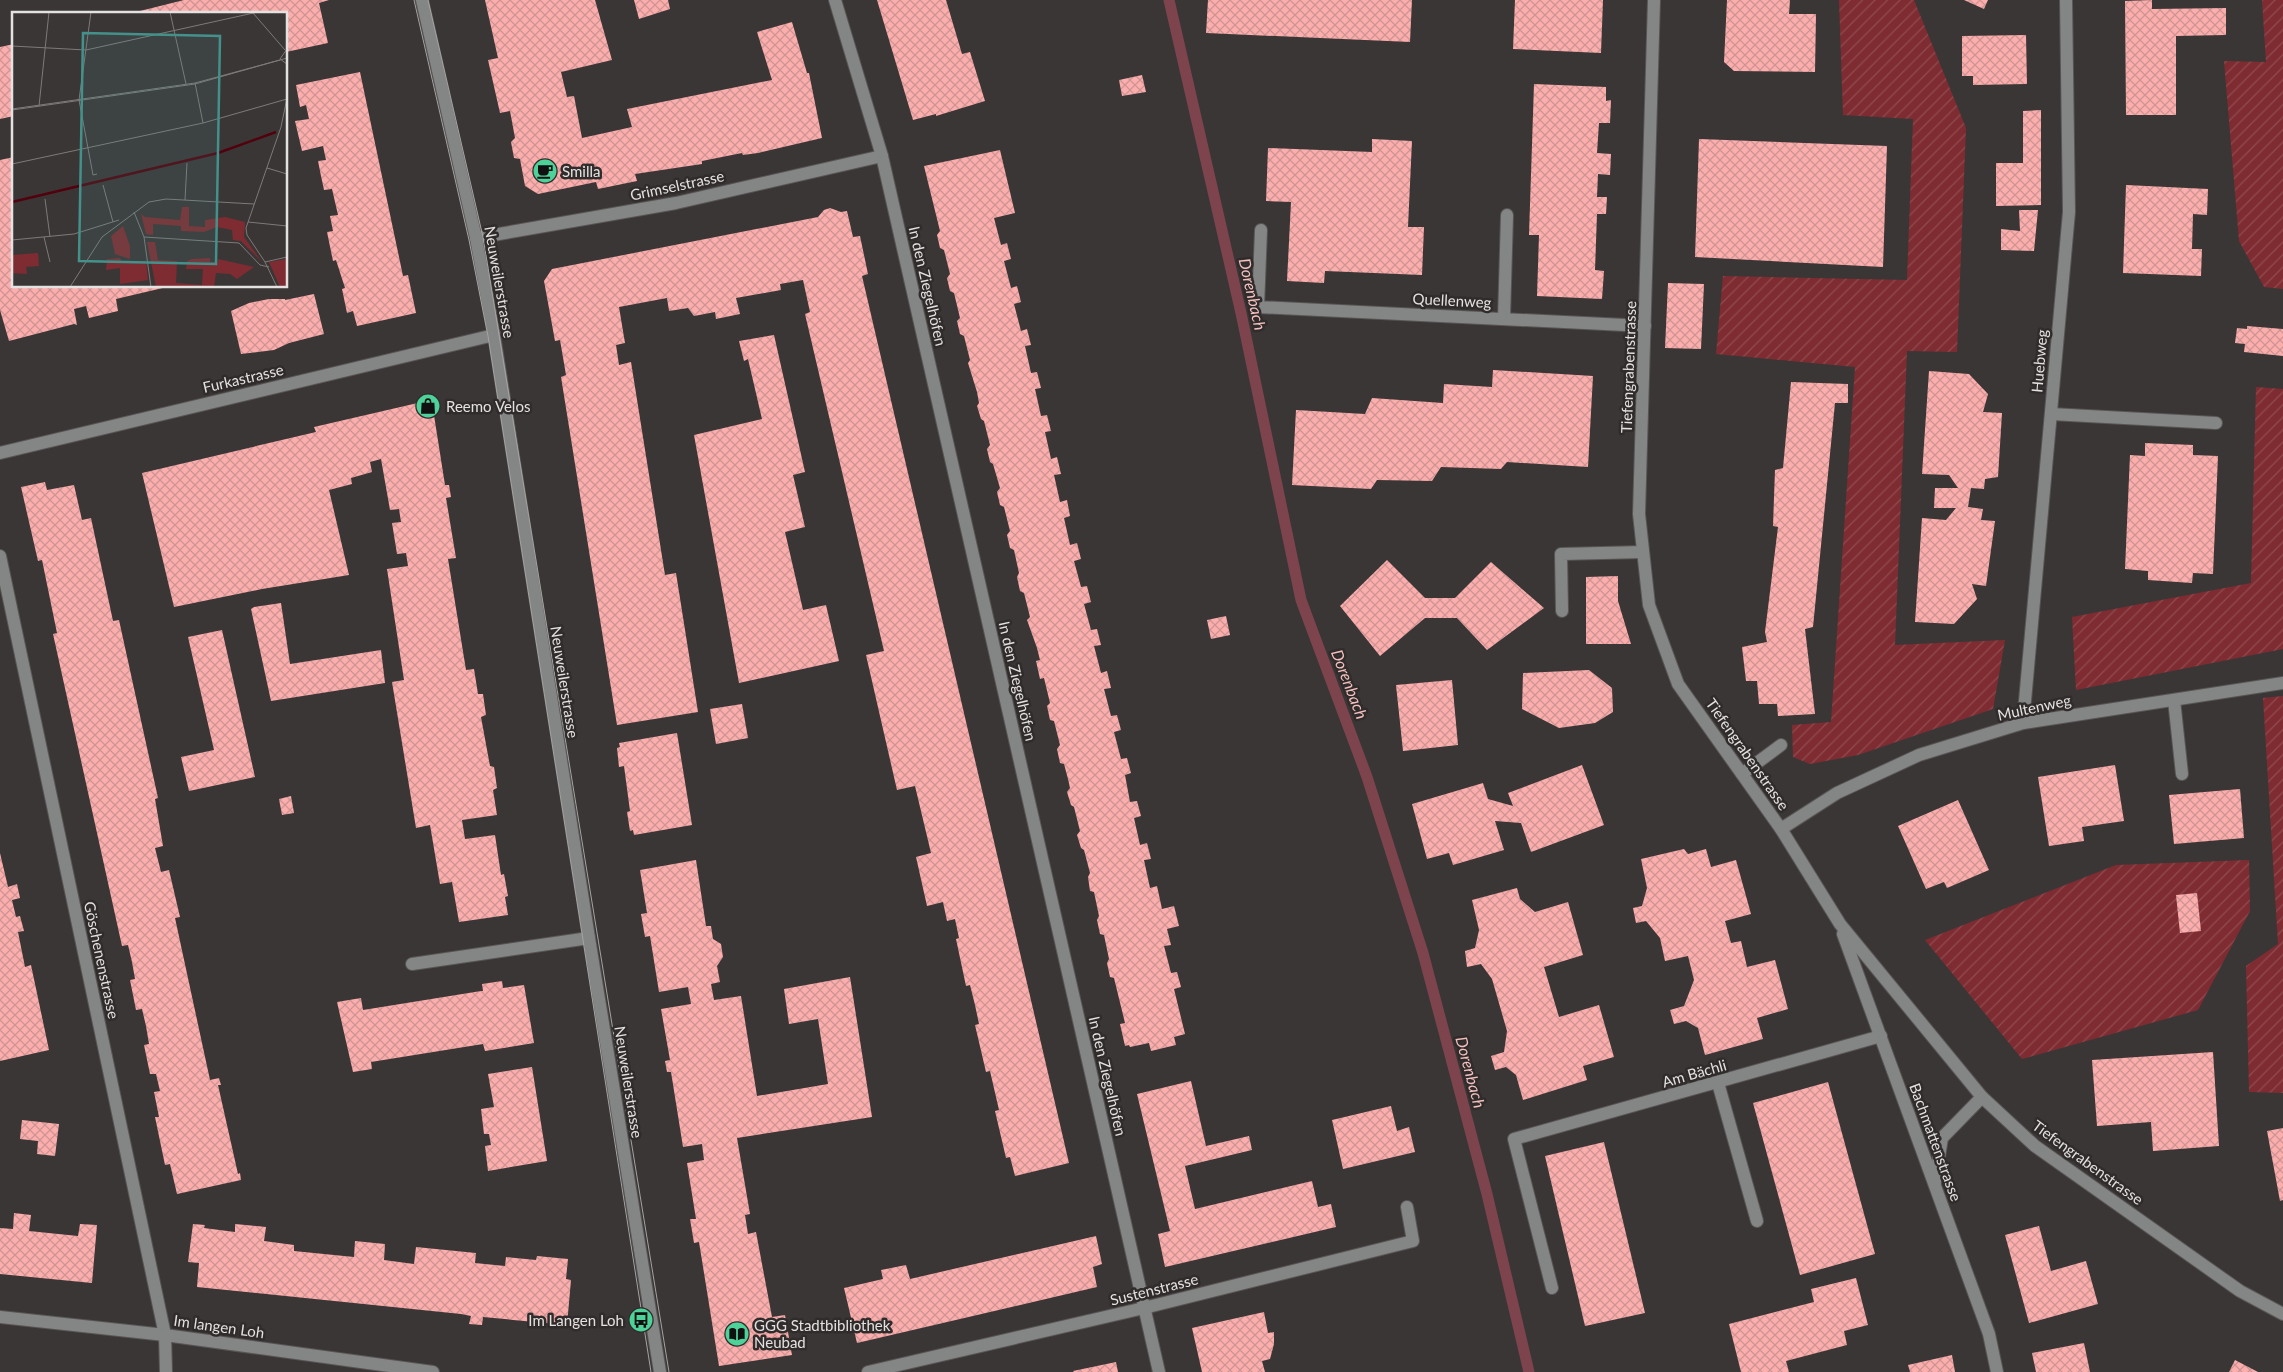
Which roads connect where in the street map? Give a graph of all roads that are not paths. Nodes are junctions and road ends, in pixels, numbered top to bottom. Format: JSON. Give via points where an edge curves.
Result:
{"nodes":[{"id":1,"x":422,"y":0,"type":"edge"},
{"id":2,"x":835,"y":0,"type":"edge"},
{"id":3,"x":1654,"y":0,"type":"edge"},
{"id":4,"x":2066,"y":0,"type":"edge"},
{"id":5,"x":882,"y":156,"type":"junction"},
{"id":6,"x":1507,"y":215,"type":"dead end"},
{"id":7,"x":1260,"y":230,"type":"dead end"},
{"id":8,"x":476,"y":238,"type":"junction"},
{"id":9,"x":1504,"y":319,"type":"junction"},
{"id":10,"x":1645,"y":326,"type":"junction"},
{"id":11,"x":494,"y":335,"type":"junction"},
{"id":12,"x":2051,"y":414,"type":"junction"},
{"id":13,"x":2216,"y":423,"type":"dead end"},
{"id":14,"x":0,"y":453,"type":"edge"},
{"id":15,"x":1644,"y":552,"type":"junction"},
{"id":16,"x":0,"y":556,"type":"edge"},
{"id":17,"x":1562,"y":611,"type":"dead end"},
{"id":18,"x":2283,"y":683,"type":"edge"},
{"id":19,"x":2174,"y":700,"type":"junction"},
{"id":20,"x":2022,"y":723,"type":"junction"},
{"id":21,"x":1781,"y":745,"type":"dead end"},
{"id":22,"x":1742,"y":774,"type":"junction"},
{"id":23,"x":2182,"y":774,"type":"dead end"},
{"id":24,"x":1781,"y":829,"type":"junction"},
{"id":25,"x":1840,"y":924,"type":"junction"},
{"id":26,"x":589,"y":938,"type":"junction"},
{"id":27,"x":412,"y":964,"type":"dead end"},
{"id":28,"x":1881,"y":1036,"type":"junction"},
{"id":29,"x":1718,"y":1083,"type":"junction"},
{"id":30,"x":1982,"y":1097,"type":"junction"},
{"id":31,"x":1934,"y":1184,"type":"junction"},
{"id":32,"x":1407,"y":1207,"type":"dead end"},
{"id":33,"x":1757,"y":1221,"type":"dead end"},
{"id":34,"x":1552,"y":1288,"type":"dead end"},
{"id":35,"x":1144,"y":1308,"type":"junction"},
{"id":36,"x":2283,"y":1314,"type":"edge"},
{"id":37,"x":0,"y":1318,"type":"edge"},
{"id":38,"x":165,"y":1336,"type":"junction"},
{"id":39,"x":166,"y":1372,"type":"edge"},
{"id":40,"x":433,"y":1372,"type":"edge"},
{"id":41,"x":660,"y":1372,"type":"edge"},
{"id":42,"x":868,"y":1372,"type":"edge"},
{"id":43,"x":1159,"y":1372,"type":"edge"},
{"id":44,"x":1998,"y":1372,"type":"edge"}],
"edges":[{"from":1,"to":8,"type":"street","name":"Neuweilerstrasse"},
{"from":2,"to":5,"type":"street","name":"In den Ziegelhöfen"},
{"from":3,"to":10,"type":"street","name":"Tiefengrabenstrasse"},
{"from":4,"to":12,"type":"street","name":"Huebweg","via":[[2069,212]]},
{"from":5,"to":8,"type":"street","name":"Grimselstrasse","via":[[676,203]]},
{"from":5,"to":35,"type":"street","name":"In den Ziegelhöfen"},
{"from":6,"to":9,"type":"street"},
{"from":7,"to":9,"type":"street","name":"Quellenweg","via":[[1258,307]]},
{"from":8,"to":11,"type":"street","name":"Neuweilerstrasse"},
{"from":9,"to":10,"type":"street","name":"Quellenweg"},
{"from":10,"to":15,"type":"street","name":"Tiefengrabenstrasse","via":[[1639,514]]},
{"from":11,"to":14,"type":"street","name":"Furkastrasse"},
{"from":11,"to":26,"type":"street","name":"Neuweilerstrasse"},
{"from":12,"to":13,"type":"street"},
{"from":12,"to":20,"type":"street","name":"Huebweg"},
{"from":15,"to":17,"type":"street","via":[[1561,554]]},
{"from":15,"to":22,"type":"street","name":"Tiefengrabenstrasse","via":[[1649,605],[1678,684]]},
{"from":16,"to":38,"type":"street","name":"Göschenenstrasse"},
{"from":18,"to":19,"type":"street","name":"Multenweg"},
{"from":19,"to":20,"type":"street","name":"Multenweg"},
{"from":19,"to":23,"type":"street"},
{"from":20,"to":24,"type":"street","name":"Multenweg","via":[[1918,755],[1837,793]]},
{"from":21,"to":22,"type":"street"},
{"from":22,"to":24,"type":"street","name":"Tiefengrabenstrasse"},
{"from":24,"to":25,"type":"street","name":"Tiefengrabenstrasse"},
{"from":25,"to":28,"type":"street","name":"Bachmattenstrasse"},
{"from":25,"to":30,"type":"street","name":"Tiefengrabenstrasse"},
{"from":26,"to":27,"type":"street"},
{"from":26,"to":41,"type":"street","name":"Neuweilerstrasse"},
{"from":28,"to":29,"type":"street","name":"Am Bächli"},
{"from":28,"to":31,"type":"street","name":"Bachmattenstrasse"},
{"from":29,"to":33,"type":"street"},
{"from":29,"to":34,"type":"street","name":"Am Bächli","via":[[1514,1139]]},
{"from":30,"to":31,"type":"street","via":[[1942,1138]]},
{"from":30,"to":36,"type":"street","name":"Tiefengrabenstrasse","via":[[2035,1146],[2240,1290]]},
{"from":31,"to":44,"type":"street","name":"Bachmattenstrasse","via":[[1988,1334]]},
{"from":32,"to":35,"type":"street","name":"Sustenstrasse","via":[[1413,1241]]},
{"from":35,"to":42,"type":"street","name":"Sustenstrasse"},
{"from":35,"to":43,"type":"street","name":"In den Ziegelhöfen"},
{"from":37,"to":38,"type":"street","name":"Im langen Loh"},
{"from":38,"to":39,"type":"street","name":"Göschenenstrasse"},
{"from":38,"to":40,"type":"street","name":"Im langen Loh"}]}
